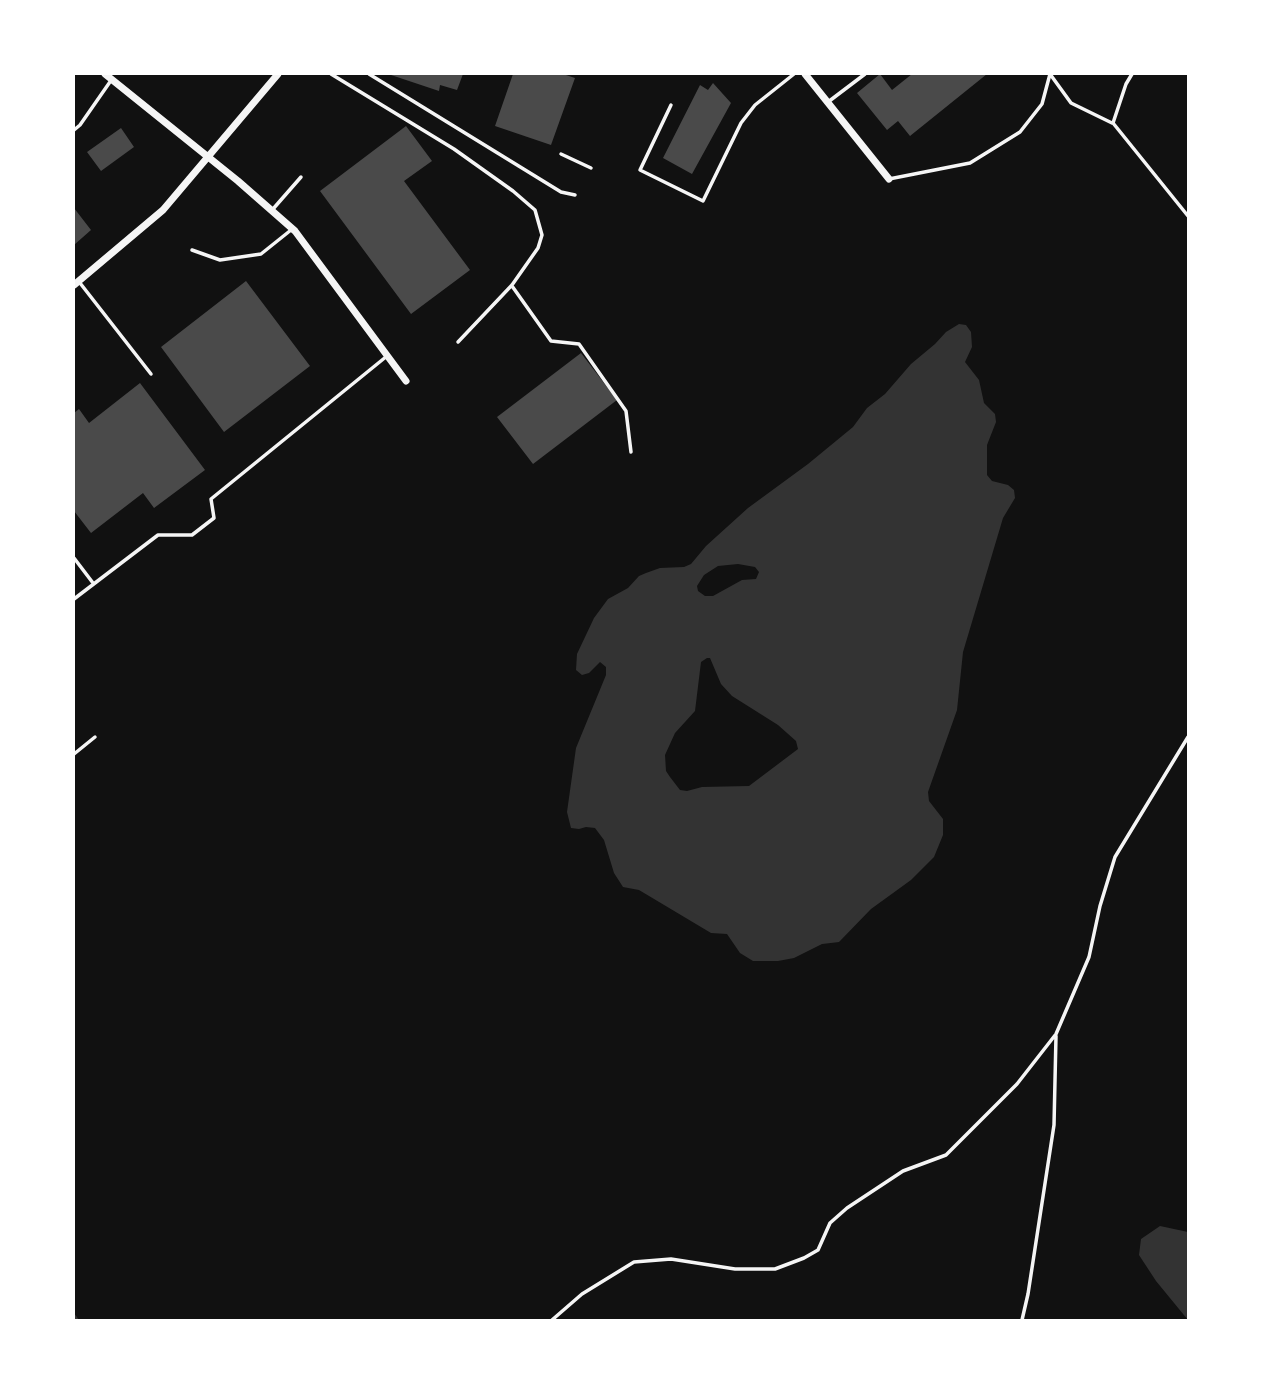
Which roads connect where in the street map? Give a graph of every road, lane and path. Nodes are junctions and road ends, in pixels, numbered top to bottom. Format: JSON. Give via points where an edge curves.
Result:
{"nodes":[{"id":1,"x":278,"y":74,"type":"edge"},
{"id":2,"x":331,"y":74,"type":"edge"},
{"id":3,"x":369,"y":74,"type":"edge"},
{"id":4,"x":794,"y":74,"type":"edge"},
{"id":5,"x":805,"y":74,"type":"edge"},
{"id":6,"x":865,"y":74,"type":"edge"},
{"id":7,"x":1050,"y":74,"type":"edge"},
{"id":8,"x":1132,"y":74,"type":"edge"},
{"id":9,"x":108,"y":76,"type":"edge"},
{"id":10,"x":828,"y":102,"type":"junction"},
{"id":11,"x":671,"y":105,"type":"dead end"},
{"id":12,"x":1113,"y":123,"type":"junction"},
{"id":13,"x":74,"y":130,"type":"edge"},
{"id":14,"x":561,"y":154,"type":"dead end"},
{"id":15,"x":208,"y":157,"type":"junction"},
{"id":16,"x":591,"y":168,"type":"dead end"},
{"id":17,"x":301,"y":177,"type":"dead end"},
{"id":18,"x":889,"y":179,"type":"joint"},
{"id":19,"x":575,"y":195,"type":"dead end"},
{"id":20,"x":272,"y":211,"type":"junction"},
{"id":21,"x":1188,"y":216,"type":"edge"},
{"id":22,"x":292,"y":229,"type":"junction"},
{"id":23,"x":192,"y":250,"type":"dead end"},
{"id":24,"x":76,"y":283,"type":"edge"},
{"id":25,"x":512,"y":286,"type":"junction"},
{"id":26,"x":458,"y":342,"type":"dead end"},
{"id":27,"x":387,"y":356,"type":"junction"},
{"id":28,"x":151,"y":374,"type":"dead end"},
{"id":29,"x":406,"y":381,"type":"dead end"},
{"id":30,"x":631,"y":452,"type":"dead end"},
{"id":31,"x":74,"y":558,"type":"edge"},
{"id":32,"x":93,"y":583,"type":"junction"},
{"id":33,"x":74,"y":599,"type":"edge"},
{"id":34,"x":95,"y":737,"type":"dead end"},
{"id":35,"x":1188,"y":737,"type":"edge"},
{"id":36,"x":74,"y":754,"type":"edge"},
{"id":37,"x":1056,"y":1034,"type":"junction"},
{"id":38,"x":552,"y":1321,"type":"edge"},
{"id":39,"x":1022,"y":1321,"type":"edge"}],
"edges":[{"from":1,"to":15,"type":"street"},
{"from":2,"to":25,"type":"lane","via":[[453,149],[535,210],[542,235]]},
{"from":3,"to":19,"type":"lane","via":[[561,192]]},
{"from":4,"to":11,"type":"lane","via":[[741,123],[702,201],[640,170]]},
{"from":5,"to":10,"type":"street"},
{"from":6,"to":10,"type":"lane"},
{"from":7,"to":12,"type":"lane","via":[[1071,103]]},
{"from":7,"to":18,"type":"lane","via":[[1042,104],[1020,132],[970,163]]},
{"from":8,"to":12,"type":"lane"},
{"from":9,"to":13,"type":"lane"},
{"from":9,"to":15,"type":"street"},
{"from":10,"to":18,"type":"street"},
{"from":12,"to":21,"type":"lane"},
{"from":14,"to":16,"type":"lane"},
{"from":15,"to":20,"type":"street"},
{"from":15,"to":24,"type":"street","via":[[163,211]]},
{"from":17,"to":20,"type":"lane"},
{"from":20,"to":22,"type":"street"},
{"from":22,"to":23,"type":"lane","via":[[261,254],[220,260]]},
{"from":22,"to":27,"type":"street"},
{"from":24,"to":28,"type":"lane"},
{"from":25,"to":26,"type":"lane"},
{"from":25,"to":30,"type":"lane","via":[[551,341],[579,344],[626,411]]},
{"from":27,"to":29,"type":"street"},
{"from":27,"to":32,"type":"lane","via":[[211,499],[214,518],[192,535],[158,535]]},
{"from":31,"to":32,"type":"lane"},
{"from":32,"to":33,"type":"lane"},
{"from":34,"to":36,"type":"lane"},
{"from":35,"to":37,"type":"lane","via":[[1115,857],[1090,957]]},
{"from":37,"to":38,"type":"lane","via":[[1017,1084],[946,1155],[903,1171],[847,1208],[830,1223],[818,1250],[804,1258],[775,1269],[735,1269],[671,1259],[634,1262],[582,1294]]},
{"from":37,"to":39,"type":"lane","via":[[1054,1125]]}]}
